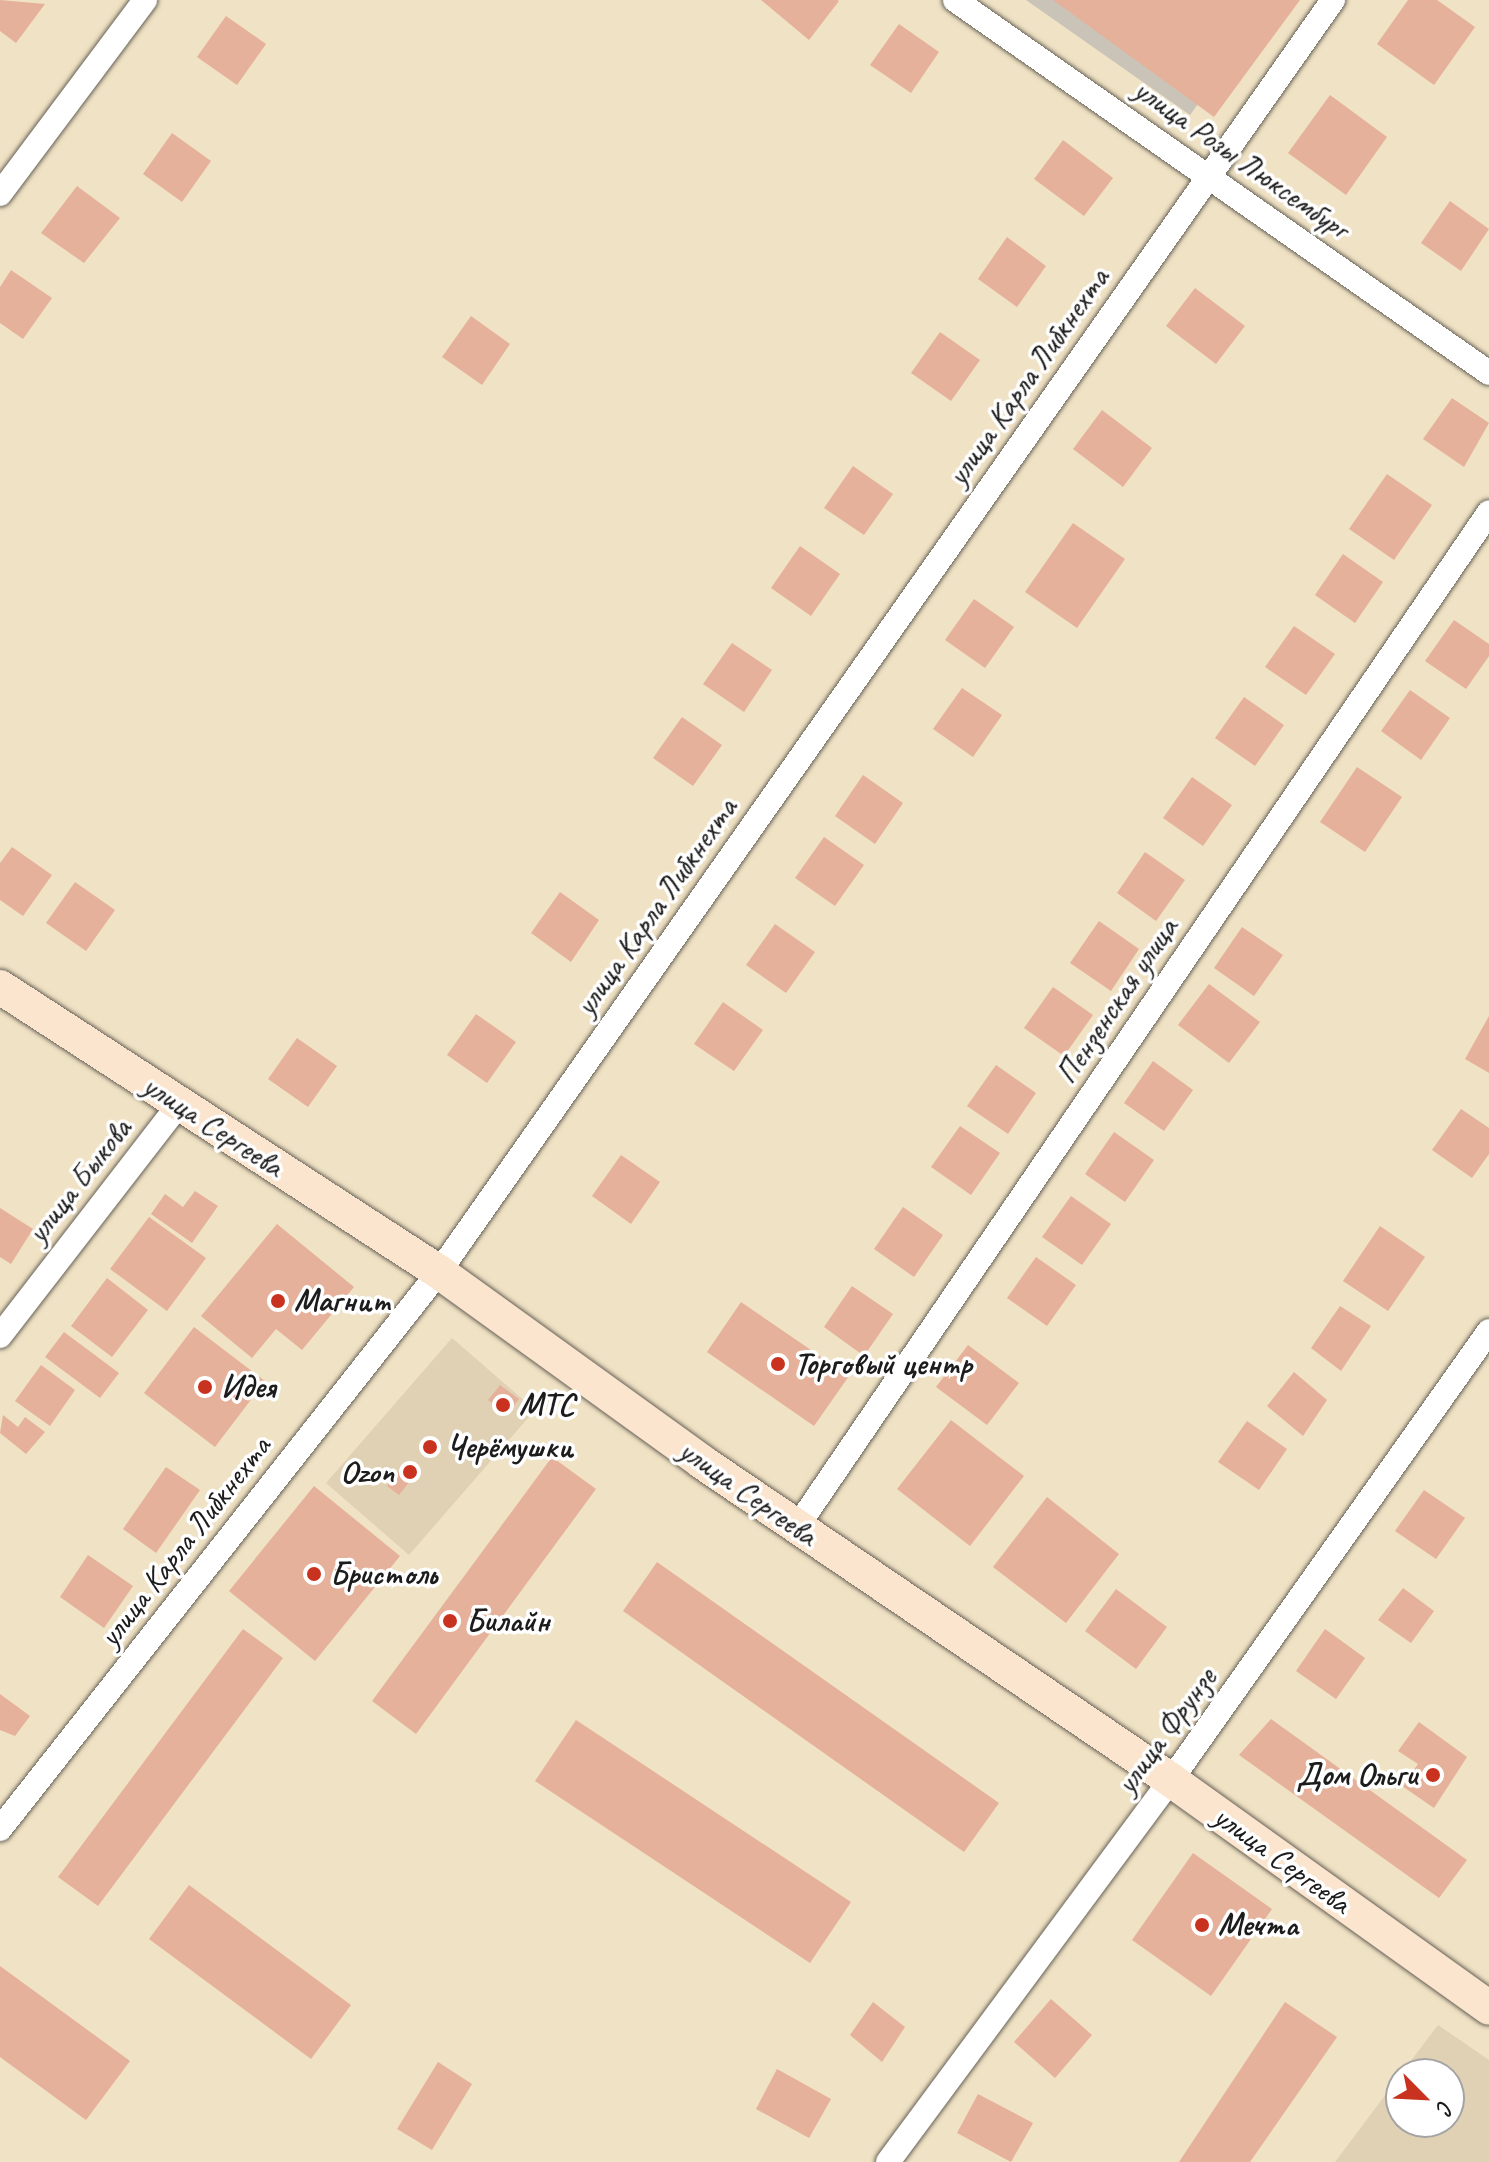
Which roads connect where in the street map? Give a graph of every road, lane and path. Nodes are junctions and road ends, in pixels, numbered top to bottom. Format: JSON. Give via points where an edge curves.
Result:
{"nodes":[{"id":1,"x":145,"y":0,"type":"edge"},
{"id":2,"x":955,"y":0,"type":"edge"},
{"id":3,"x":1333,"y":0,"type":"edge"},
{"id":4,"x":1209,"y":174,"type":"junction"},
{"id":5,"x":0,"y":194,"type":"edge"},
{"id":6,"x":1489,"y":373,"type":"edge"},
{"id":7,"x":1489,"y":512,"type":"edge"},
{"id":8,"x":0,"y":987,"type":"edge"},
{"id":9,"x":179,"y":1104,"type":"junction"},
{"id":10,"x":439,"y":1272,"type":"junction"},
{"id":11,"x":1489,"y":1331,"type":"edge"},
{"id":12,"x":0,"y":1336,"type":"edge"},
{"id":13,"x":797,"y":1527,"type":"junction"},
{"id":14,"x":1171,"y":1780,"type":"junction"},
{"id":15,"x":0,"y":1829,"type":"edge"},
{"id":16,"x":1489,"y":2008,"type":"edge"},
{"id":17,"x":888,"y":2162,"type":"edge"}],
"edges":[{"from":1,"to":5,"type":"street"},
{"from":2,"to":4,"type":"street","name":"улица Розы Люксембург"},
{"from":3,"to":4,"type":"street","name":"улица Карла Либкнехта"},
{"from":4,"to":6,"type":"street","name":"улица Розы Люксембург"},
{"from":4,"to":10,"type":"street","name":"улица Карла Либкнехта"},
{"from":7,"to":13,"type":"street","name":"Пензенская улица"},
{"from":8,"to":9,"type":"main road","name":"улица Сергеева"},
{"from":9,"to":10,"type":"main road","name":"улица Сергеева"},
{"from":9,"to":12,"type":"street","name":"улица Быкова"},
{"from":10,"to":13,"type":"main road","name":"улица Сергеева"},
{"from":10,"to":15,"type":"street","name":"улица Карла Либкнехта"},
{"from":11,"to":14,"type":"street","name":"улица Фрунзе"},
{"from":13,"to":14,"type":"main road","name":"улица Сергеева"},
{"from":14,"to":16,"type":"main road","name":"улица Сергеева"},
{"from":14,"to":17,"type":"street","name":"улица Фрунзе"}]}
